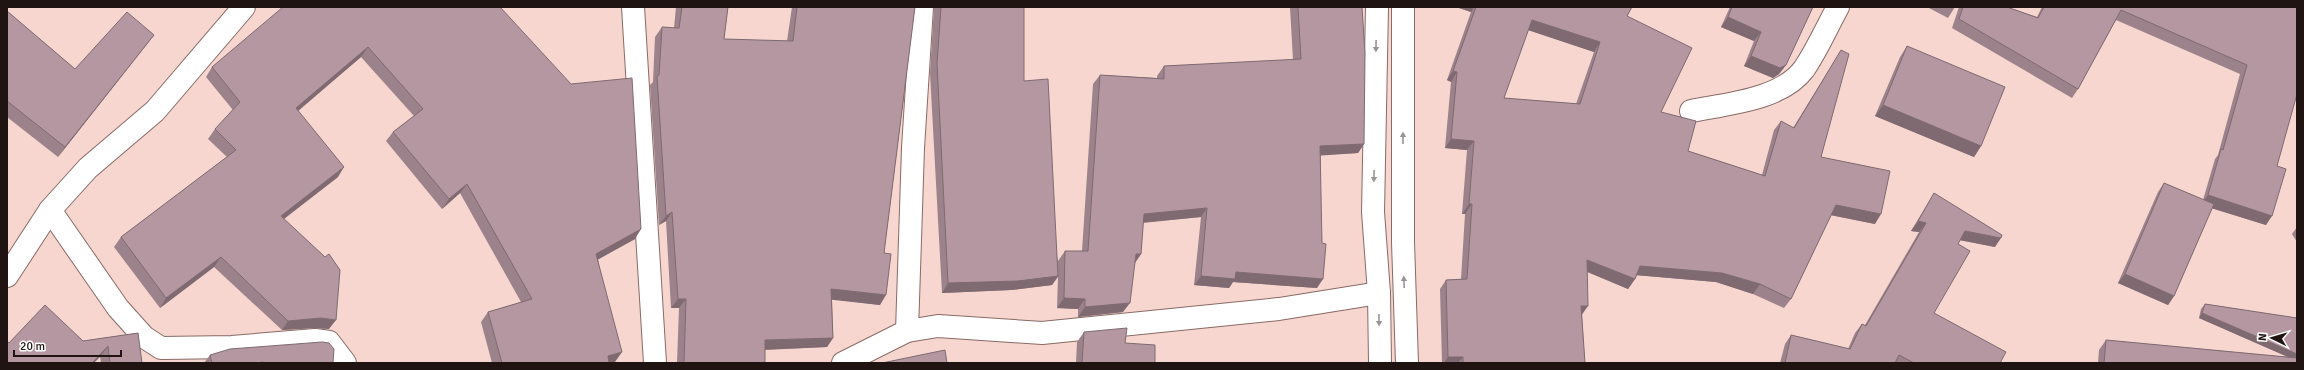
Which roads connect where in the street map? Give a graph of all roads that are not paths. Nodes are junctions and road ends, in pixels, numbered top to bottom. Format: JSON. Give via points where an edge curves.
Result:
{"nodes":[{"id":1,"x":244,"y":7,"type":"edge"},
{"id":2,"x":633,"y":7,"type":"edge"},
{"id":3,"x":922,"y":7,"type":"edge"},
{"id":4,"x":1377,"y":7,"type":"edge"},
{"id":5,"x":1403,"y":7,"type":"edge"},
{"id":6,"x":1838,"y":7,"type":"edge"},
{"id":7,"x":1691,"y":110,"type":"dead end"},
{"id":8,"x":50,"y":210,"type":"junction"},
{"id":9,"x":7,"y":276,"type":"edge"},
{"id":10,"x":1379,"y":293,"type":"junction"},
{"id":11,"x":907,"y":332,"type":"junction"},
{"id":12,"x":345,"y":363,"type":"edge"},
{"id":13,"x":655,"y":363,"type":"edge"},
{"id":14,"x":843,"y":363,"type":"edge"},
{"id":15,"x":1380,"y":363,"type":"edge"},
{"id":16,"x":1407,"y":363,"type":"edge"}],
"edges":[{"from":1,"to":8,"type":"street","via":[[155,110],[88,168]]},
{"from":2,"to":13,"type":"street"},
{"from":3,"to":11,"type":"street","via":[[913,148]]},
{"from":4,"to":10,"type":"street","one_way":true,"via":[[1373,212]]},
{"from":16,"to":5,"type":"street","one_way":true,"via":[[1403,242]]},
{"from":6,"to":7,"type":"street","via":[[1804,69],[1795,79],[1757,98]]},
{"from":8,"to":9,"type":"street"},
{"from":8,"to":12,"type":"street","via":[[118,308],[144,337],[161,348],[232,347],[315,340],[329,342]]},
{"from":10,"to":11,"type":"street","via":[[1278,309],[1042,332],[938,326]]},
{"from":10,"to":15,"type":"street","one_way":true},
{"from":11,"to":14,"type":"street"}]}
